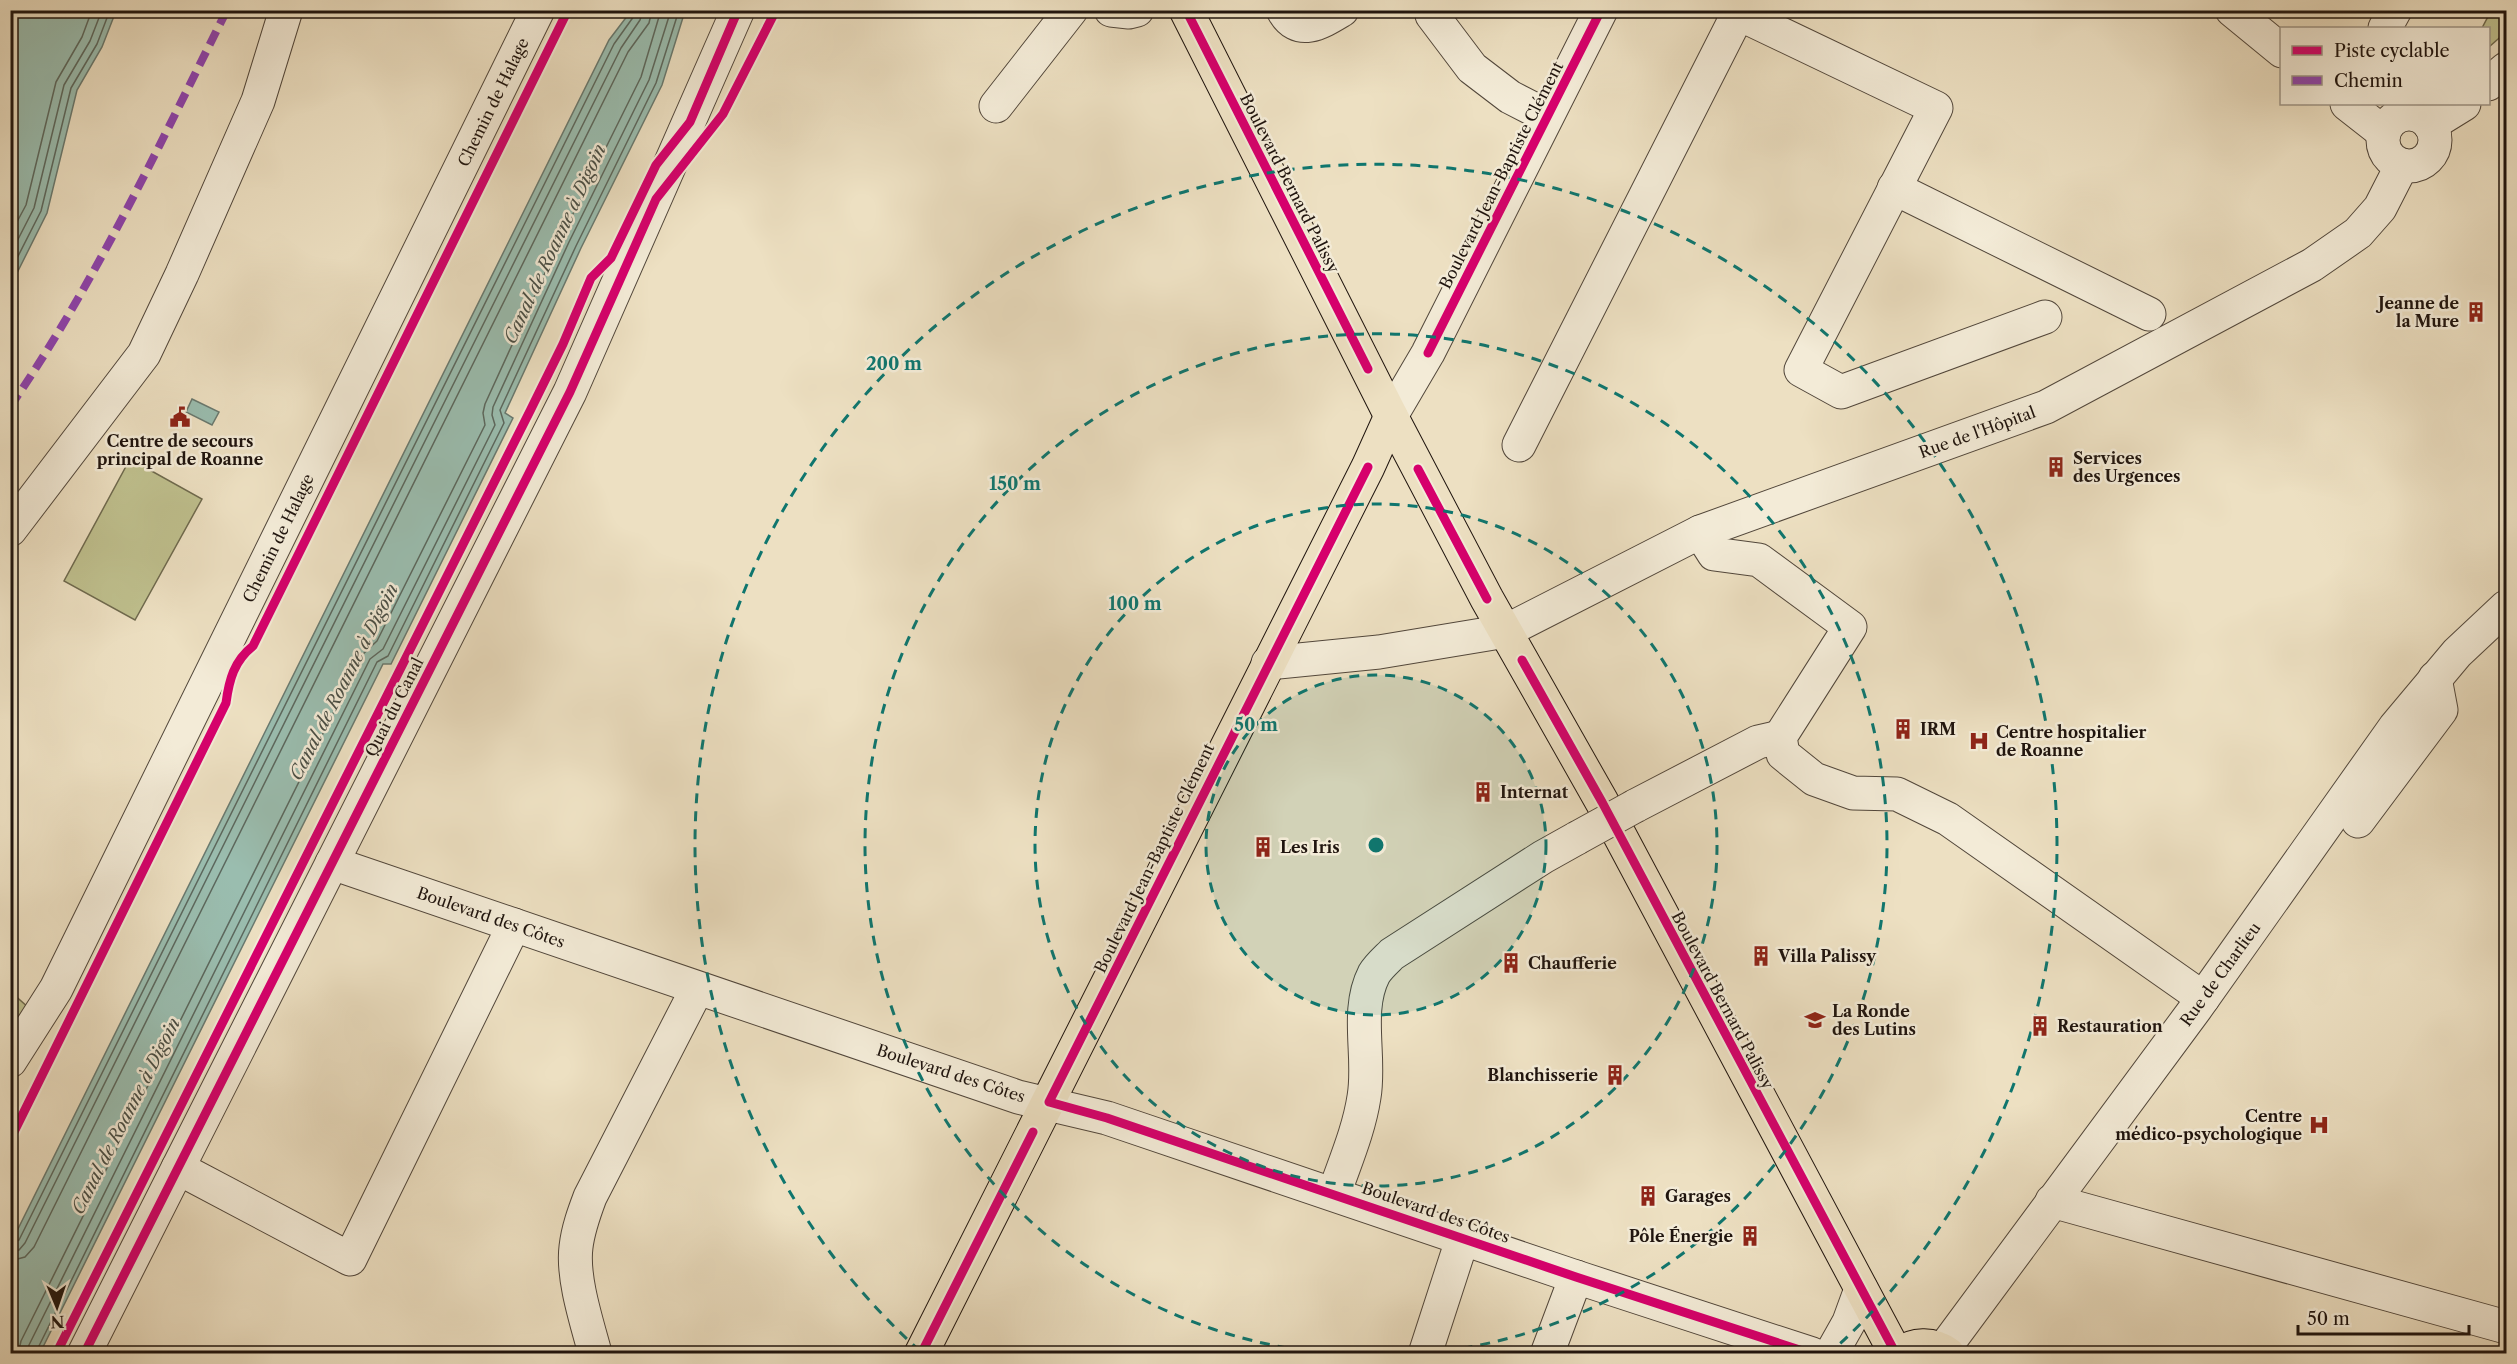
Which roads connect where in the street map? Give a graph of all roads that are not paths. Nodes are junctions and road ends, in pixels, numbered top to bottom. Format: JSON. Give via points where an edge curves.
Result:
{"nodes":[{"id":1,"x":286,"y":10,"type":"edge"},
{"id":2,"x":538,"y":10,"type":"edge"},
{"id":3,"x":738,"y":10,"type":"edge"},
{"id":4,"x":1071,"y":10,"type":"edge"},
{"id":5,"x":1111,"y":10,"type":"edge"},
{"id":6,"x":1137,"y":10,"type":"edge"},
{"id":7,"x":1186,"y":10,"type":"edge"},
{"id":8,"x":1283,"y":10,"type":"edge"},
{"id":9,"x":1342,"y":10,"type":"edge"},
{"id":10,"x":1601,"y":10,"type":"edge"},
{"id":11,"x":2232,"y":10,"type":"edge"},
{"id":12,"x":2395,"y":10,"type":"edge"},
{"id":13,"x":1736,"y":12,"type":"edge"},
{"id":14,"x":1432,"y":15,"type":"dead end"},
{"id":15,"x":2386,"y":27,"type":"edge"},
{"id":16,"x":2280,"y":49,"type":"edge"},
{"id":17,"x":2506,"y":69,"type":"edge"},
{"id":18,"x":2490,"y":82,"type":"edge"},
{"id":19,"x":2348,"y":105,"type":"edge"},
{"id":20,"x":2462,"y":105,"type":"edge"},
{"id":21,"x":996,"y":106,"type":"dead end"},
{"id":22,"x":1547,"y":116,"type":"junction"},
{"id":23,"x":2430,"y":125,"type":"junction"},
{"id":24,"x":2384,"y":133,"type":"junction"},
{"id":25,"x":2402,"y":165,"type":"junction"},
{"id":26,"x":1894,"y":188,"type":"junction"},
{"id":27,"x":2149,"y":314,"type":"dead end"},
{"id":28,"x":2045,"y":318,"type":"dead end"},
{"id":29,"x":1391,"y":416,"type":"junction"},
{"id":30,"x":1518,"y":445,"type":"dead end"},
{"id":31,"x":10,"y":530,"type":"edge"},
{"id":32,"x":1700,"y":532,"type":"junction"},
{"id":33,"x":2506,"y":607,"type":"edge"},
{"id":34,"x":1506,"y":631,"type":"junction"},
{"id":35,"x":1268,"y":663,"type":"junction"},
{"id":36,"x":2435,"y":678,"type":"junction"},
{"id":37,"x":1780,"y":737,"type":"junction"},
{"id":38,"x":2358,"y":821,"type":"dead end"},
{"id":39,"x":332,"y":863,"type":"junction"},
{"id":40,"x":514,"y":926,"type":"junction"},
{"id":41,"x":697,"y":989,"type":"junction"},
{"id":42,"x":2203,"y":998,"type":"junction"},
{"id":43,"x":10,"y":1061,"type":"edge"},
{"id":44,"x":1049,"y":1102,"type":"junction"},
{"id":45,"x":178,"y":1168,"type":"junction"},
{"id":46,"x":1334,"y":1194,"type":"junction"},
{"id":47,"x":2052,"y":1201,"type":"junction"},
{"id":48,"x":1463,"y":1237,"type":"junction"},
{"id":49,"x":1576,"y":1277,"type":"junction"},
{"id":50,"x":1861,"y":1289,"type":"junction"},
{"id":51,"x":2506,"y":1327,"type":"edge"},
{"id":52,"x":1946,"y":1352,"type":"edge"},
{"id":53,"x":84,"y":1353,"type":"edge"},
{"id":54,"x":595,"y":1353,"type":"edge"},
{"id":55,"x":921,"y":1353,"type":"edge"},
{"id":56,"x":1425,"y":1353,"type":"edge"},
{"id":57,"x":1547,"y":1353,"type":"edge"},
{"id":58,"x":1812,"y":1353,"type":"edge"},
{"id":59,"x":1831,"y":1353,"type":"edge"},
{"id":60,"x":1897,"y":1353,"type":"edge"}],
"edges":[{"from":1,"to":31,"type":"street","via":[[258,101],[144,354]]},
{"from":2,"to":43,"type":"street","name":"Chemin de Halage","via":[[56,989]]},
{"from":3,"to":39,"type":"street","name":"Quai du Canal","via":[[570,392]]},
{"from":4,"to":21,"type":"street"},
{"from":5,"to":6,"type":"street"},
{"from":7,"to":29,"type":"main road","name":"Boulevard Bernard Palissy"},
{"from":8,"to":9,"type":"street","via":[[1288,19],[1305,26],[1325,21]]},
{"from":10,"to":22,"type":"street","name":"Boulevard Jean-Baptiste Clément"},
{"from":11,"to":16,"type":"street"},
{"from":12,"to":15,"type":"street"},
{"from":13,"to":26,"type":"street","via":[[1936,108]]},
{"from":13,"to":30,"type":"street"},
{"from":14,"to":22,"type":"street","via":[[1472,68],[1510,97]]},
{"from":17,"to":18,"type":"street"},
{"from":19,"to":24,"type":"street"},
{"from":20,"to":23,"type":"street"},
{"from":22,"to":29,"type":"street","name":"Boulevard Jean-Baptiste Clément","via":[[1428,353]]},
{"from":23,"to":24,"type":"street","via":[[2417,116],[2401,115],[2387,125]]},
{"from":23,"to":25,"type":"street","via":[[2434,142],[2428,158],[2415,165]]},
{"from":24,"to":25,"type":"street","via":[[2384,149]]},
{"from":25,"to":32,"type":"street","name":"Rue de l'Hôpital","via":[[2380,208],[2358,233],[2312,265],[2055,402]]},
{"from":26,"to":27,"type":"street"},
{"from":26,"to":28,"type":"street","via":[[1801,370],[1841,392]]},
{"from":29,"to":34,"type":"main road","name":"Boulevard Bernard Palissy"},
{"from":29,"to":35,"type":"main road","name":"Boulevard Jean-Baptiste Clément"},
{"from":32,"to":34,"type":"street","name":"Rue de l'Hôpital"},
{"from":32,"to":37,"type":"street","via":[[1714,554],[1759,560],[1850,627]]},
{"from":33,"to":36,"type":"street","name":"Rue de Charlieu"},
{"from":34,"to":35,"type":"street","name":"Rue de l'Hôpital","via":[[1379,652]]},
{"from":34,"to":50,"type":"main road","name":"Boulevard Bernard Palissy","via":[[1602,802]]},
{"from":35,"to":44,"type":"main road","name":"Boulevard Jean-Baptiste Clément"},
{"from":36,"to":38,"type":"street","via":[[2441,710]]},
{"from":36,"to":42,"type":"street","name":"Rue de Charlieu","via":[[2395,727]]},
{"from":37,"to":42,"type":"street","via":[[1783,754],[1814,779],[1853,794],[1897,794],[1948,819]]},
{"from":37,"to":46,"type":"street","bridge":true,"via":[[1758,742],[1543,857],[1392,954],[1375,972],[1367,990],[1364,1097]]},
{"from":39,"to":40,"type":"street","name":"Boulevard des Côtes"},
{"from":39,"to":45,"type":"street","name":"Quai du Canal"},
{"from":40,"to":41,"type":"street","name":"Boulevard des Côtes"},
{"from":40,"to":45,"type":"street","via":[[350,1259]]},
{"from":41,"to":44,"type":"street","name":"Boulevard des Côtes","via":[[1018,1096]]},
{"from":41,"to":54,"type":"street","via":[[580,1223],[575,1250],[580,1298]]},
{"from":42,"to":47,"type":"street","name":"Rue de Charlieu"},
{"from":44,"to":46,"type":"street","name":"Boulevard des Côtes"},
{"from":44,"to":55,"type":"main road","name":"Boulevard Jean-Baptiste Clément"},
{"from":45,"to":53,"type":"street","name":"Quai du Canal"},
{"from":46,"to":48,"type":"street","name":"Boulevard des Côtes"},
{"from":47,"to":51,"type":"street"},
{"from":47,"to":52,"type":"street","name":"Rue de Charlieu"},
{"from":48,"to":49,"type":"street","name":"Boulevard des Côtes"},
{"from":48,"to":56,"type":"street"},
{"from":49,"to":57,"type":"street"},
{"from":49,"to":58,"type":"street","name":"Boulevard des Côtes"},
{"from":50,"to":59,"type":"street","via":[[1849,1322]]},
{"from":50,"to":60,"type":"main road","name":"Boulevard Bernard Palissy"},
{"from":52,"to":60,"type":"main road","via":[[1919,1345]]}]}
